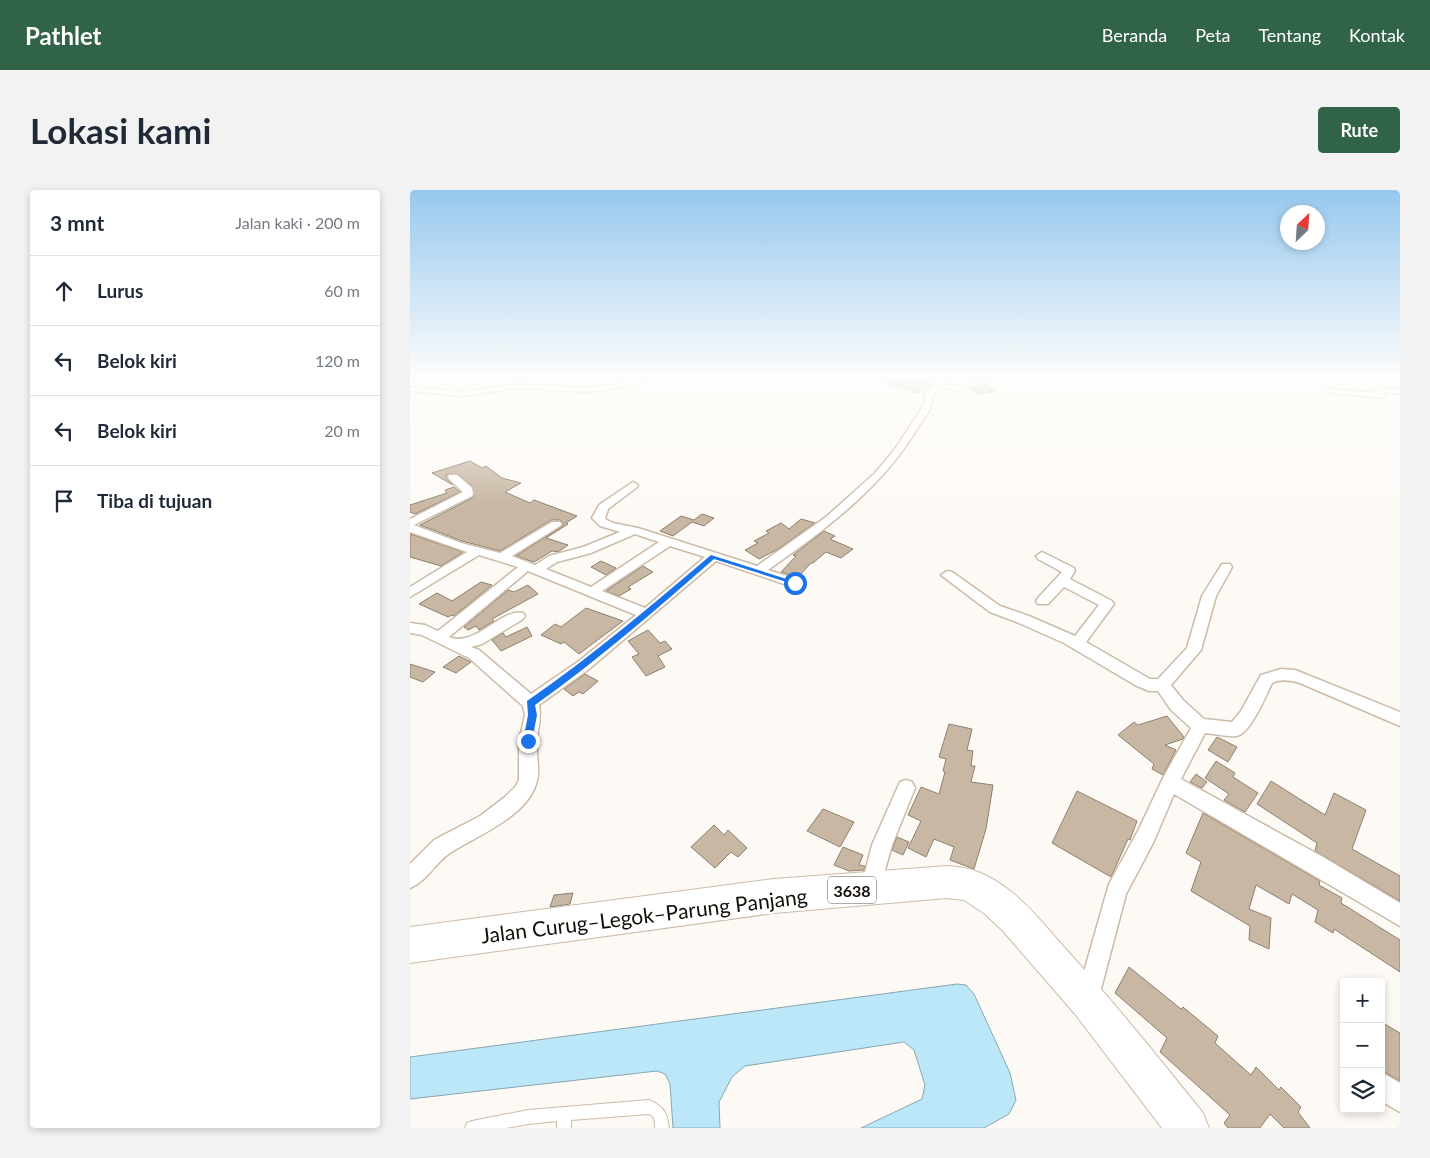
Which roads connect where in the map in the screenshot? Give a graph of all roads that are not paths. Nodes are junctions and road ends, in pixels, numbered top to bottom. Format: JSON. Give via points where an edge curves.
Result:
{"nodes":[{"id":1,"x":917,"y":422,"type":"edge"},
{"id":2,"x":453,"y":477,"type":"dead end"},
{"id":3,"x":633,"y":485,"type":"dead end"},
{"id":4,"x":410,"y":523,"type":"edge"},
{"id":5,"x":556,"y":524,"type":"dead end"},
{"id":6,"x":410,"y":528,"type":"edge"},
{"id":7,"x":634,"y":530,"type":"junction"},
{"id":8,"x":668,"y":541,"type":"junction"},
{"id":9,"x":476,"y":552,"type":"junction"},
{"id":10,"x":1042,"y":556,"type":"dead end"},
{"id":11,"x":502,"y":557,"type":"junction"},
{"id":12,"x":713,"y":557,"type":"junction"},
{"id":13,"x":1226,"y":567,"type":"dead end"},
{"id":14,"x":531,"y":568,"type":"junction"},
{"id":15,"x":758,"y":571,"type":"junction"},
{"id":16,"x":947,"y":575,"type":"dead end"},
{"id":17,"x":1063,"y":581,"type":"junction"},
{"id":18,"x":795,"y":583,"type":"dead end"},
{"id":19,"x":592,"y":592,"type":"junction"},
{"id":20,"x":410,"y":594,"type":"edge"},
{"id":21,"x":1043,"y":601,"type":"dead end"},
{"id":22,"x":647,"y":614,"type":"junction"},
{"id":23,"x":518,"y":616,"type":"dead end"},
{"id":24,"x":410,"y":628,"type":"edge"},
{"id":25,"x":446,"y":642,"type":"junction"},
{"id":26,"x":1076,"y":644,"type":"junction"},
{"id":27,"x":1162,"y":685,"type":"junction"},
{"id":28,"x":530,"y":703,"type":"junction"},
{"id":29,"x":1400,"y":719,"type":"edge"},
{"id":30,"x":1200,"y":726,"type":"junction"},
{"id":31,"x":1170,"y":782,"type":"junction"},
{"id":32,"x":906,"y":788,"type":"dead end"},
{"id":33,"x":410,"y":878,"type":"edge"},
{"id":34,"x":871,"y":888,"type":"junction"},
{"id":35,"x":1400,"y":915,"type":"edge"},
{"id":36,"x":410,"y":946,"type":"edge"},
{"id":37,"x":1088,"y":1002,"type":"junction"},
{"id":38,"x":1385,"y":1089,"type":"edge"},
{"id":39,"x":1400,"y":1099,"type":"edge"},
{"id":40,"x":564,"y":1121,"type":"edge"},
{"id":41,"x":472,"y":1128,"type":"edge"},
{"id":42,"x":662,"y":1128,"type":"edge"},
{"id":43,"x":1188,"y":1128,"type":"edge"}],
"edges":[{"from":1,"to":15,"type":"street","via":[[894,457],[860,492],[809,535]]},
{"from":2,"to":4,"type":"street","via":[[468,490],[468,494]]},
{"from":3,"to":7,"type":"street","via":[[603,507],[598,518],[606,525]]},
{"from":5,"to":11,"type":"street"},
{"from":6,"to":9,"type":"street"},
{"from":7,"to":8,"type":"street"},
{"from":7,"to":14,"type":"street","via":[[593,548]]},
{"from":8,"to":12,"type":"street"},
{"from":8,"to":19,"type":"street"},
{"from":9,"to":11,"type":"street"},
{"from":9,"to":20,"type":"street"},
{"from":10,"to":17,"type":"street","via":[[1069,571]]},
{"from":11,"to":14,"type":"street"},
{"from":12,"to":15,"type":"street"},
{"from":12,"to":22,"type":"street"},
{"from":13,"to":27,"type":"street","via":[[1209,596],[1194,650]]},
{"from":14,"to":19,"type":"street"},
{"from":14,"to":25,"type":"street","via":[[462,617]]},
{"from":15,"to":18,"type":"street"},
{"from":16,"to":26,"type":"street","via":[[1009,616],[1024,619]]},
{"from":17,"to":21,"type":"street"},
{"from":17,"to":26,"type":"street","via":[[1107,604]]},
{"from":19,"to":22,"type":"street"},
{"from":22,"to":28,"type":"street"},
{"from":23,"to":25,"type":"street","via":[[477,640]]},
{"from":24,"to":25,"type":"street","via":[[425,630]]},
{"from":25,"to":28,"type":"street","via":[[474,654]]},
{"from":26,"to":27,"type":"street","via":[[1140,681]]},
{"from":27,"to":30,"type":"street","via":[[1177,705]]},
{"from":28,"to":33,"type":"street","via":[[533,715],[528,741],[528,781],[522,792],[487,822],[441,848]]},
{"from":29,"to":30,"type":"street","via":[[1286,674],[1266,679],[1247,716],[1236,729]]},
{"from":30,"to":31,"type":"street"},
{"from":31,"to":35,"type":"street"},
{"from":31,"to":37,"type":"street","via":[[1116,891]]},
{"from":32,"to":34,"type":"street","via":[[882,845]]},
{"from":34,"to":36,"type":"main road","name":"Jalan Curug–Legok–Parung Panjang","number":"3638","via":[[774,896]]},
{"from":34,"to":37,"type":"main road","name":"Jalan Curug–Legok–Parung Panjang","number":"3638","via":[[947,882],[976,888],[1015,919]]},
{"from":37,"to":43,"type":"main road","name":"Jalan Curug–Legok–Parung Panjang","number":"3638"},
{"from":38,"to":39,"type":"street"},
{"from":40,"to":41,"type":"lane","via":[[528,1118]]},
{"from":40,"to":42,"type":"lane","via":[[649,1107],[656,1110],[661,1118]]}]}
